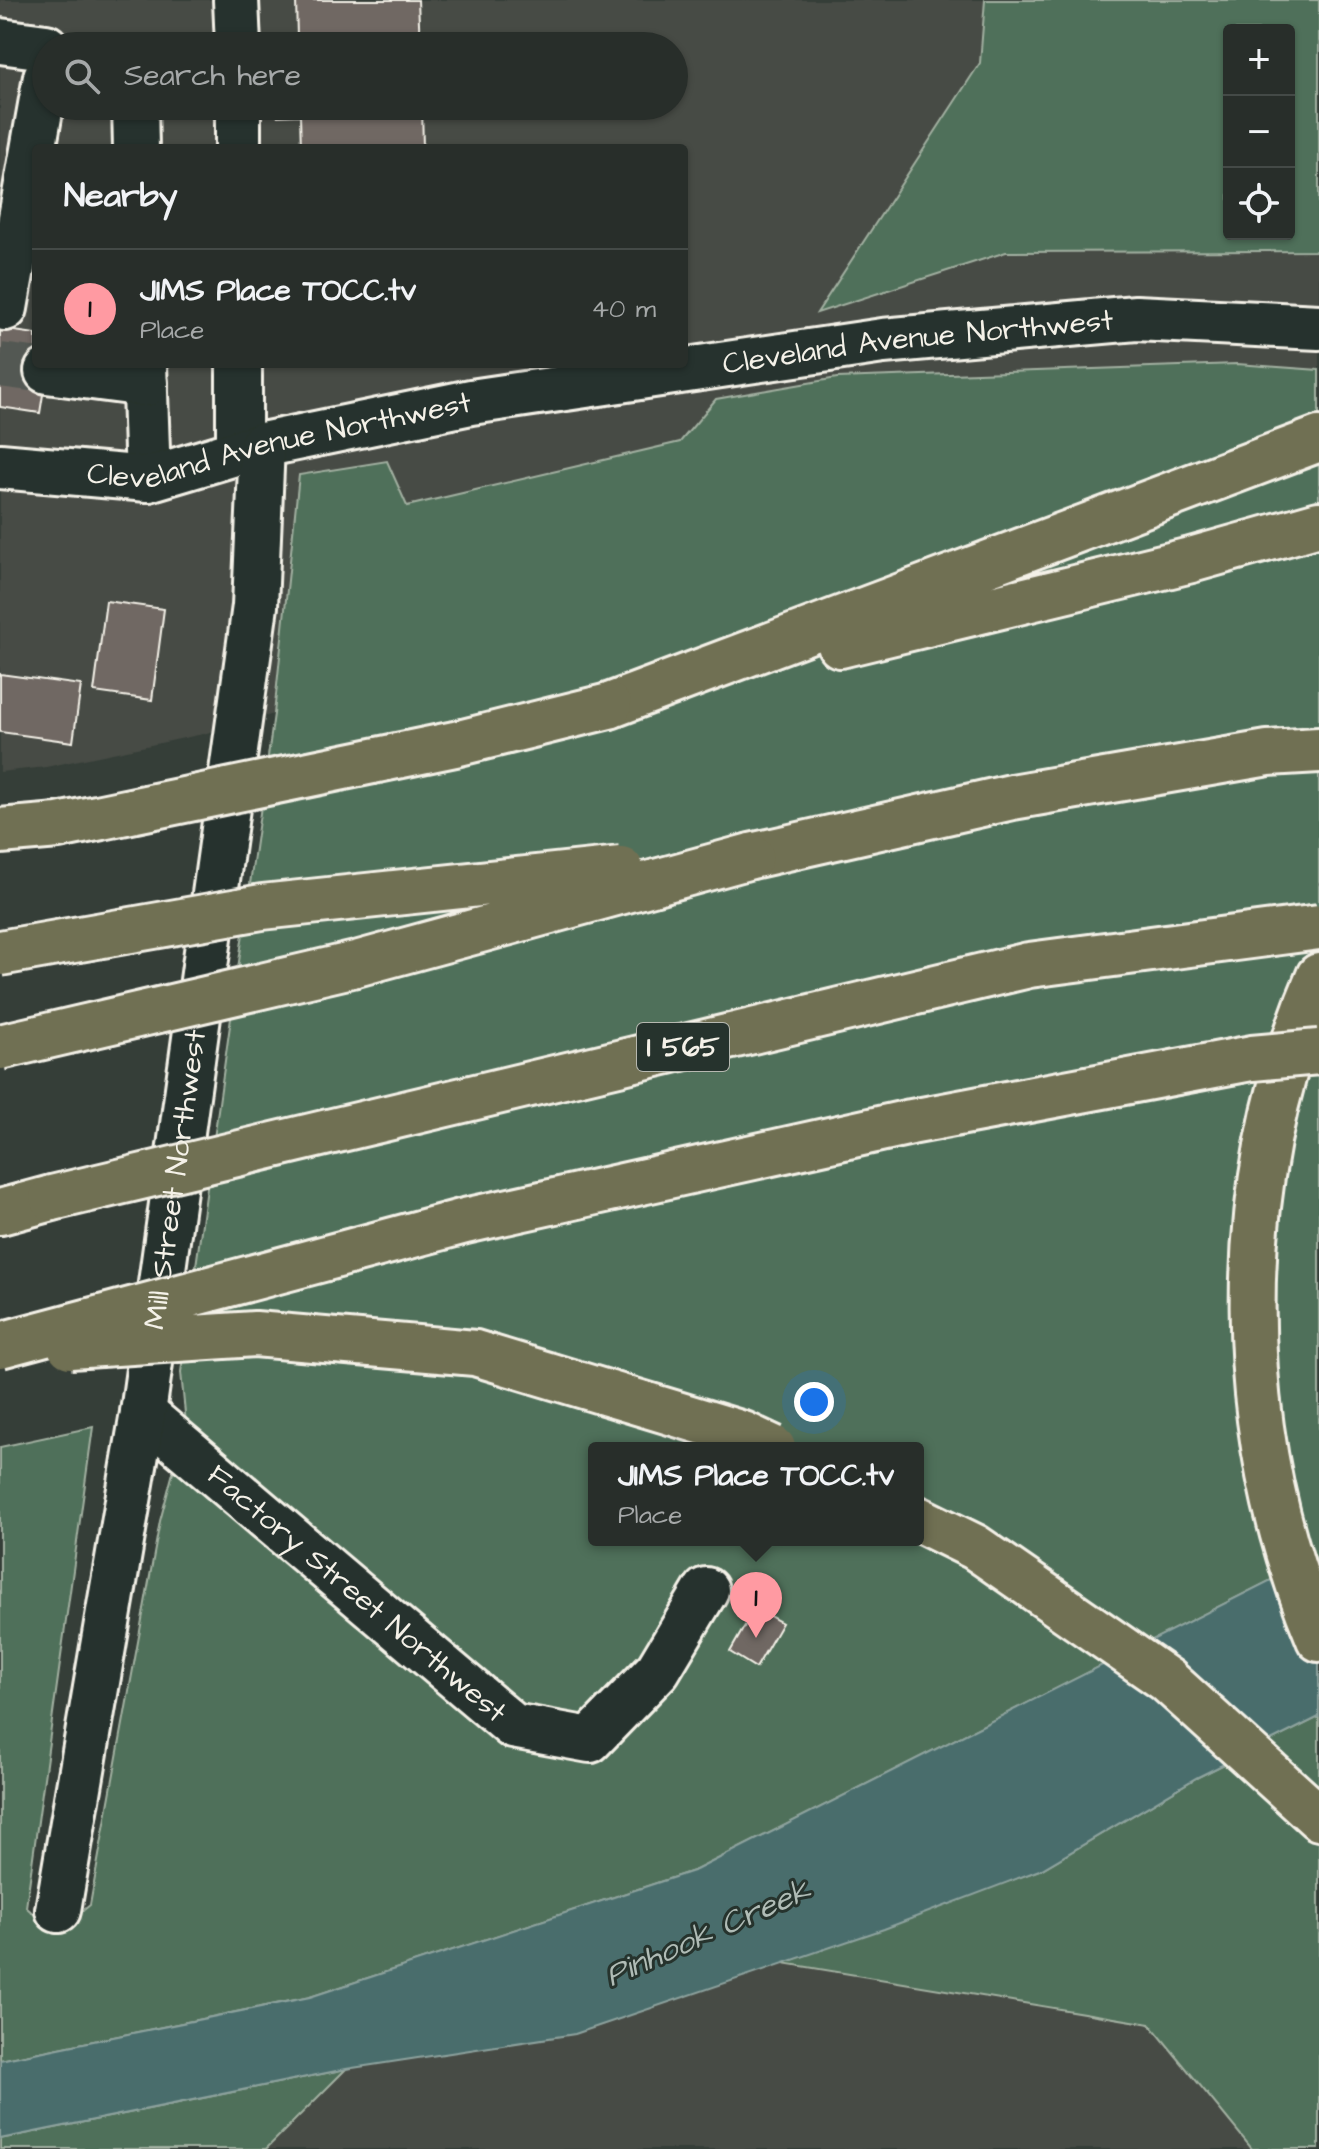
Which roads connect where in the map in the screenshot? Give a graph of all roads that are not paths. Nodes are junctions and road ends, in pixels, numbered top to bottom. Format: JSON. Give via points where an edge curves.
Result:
{"nodes":[{"id":1,"x":236,"y":0,"type":"edge"},
{"id":2,"x":237,"y":32,"type":"edge"},
{"id":3,"x":0,"y":41,"type":"edge"},
{"id":4,"x":32,"y":45,"type":"edge"},
{"id":5,"x":38,"y":120,"type":"edge"},
{"id":6,"x":135,"y":120,"type":"edge"},
{"id":7,"x":238,"y":120,"type":"edge"},
{"id":8,"x":34,"y":144,"type":"edge"},
{"id":9,"x":136,"y":144,"type":"edge"},
{"id":10,"x":238,"y":144,"type":"edge"},
{"id":11,"x":32,"y":156,"type":"edge"},
{"id":12,"x":5,"y":308,"type":"dead end"},
{"id":13,"x":1319,"y":327,"type":"edge"},
{"id":14,"x":240,"y":368,"type":"edge"},
{"id":15,"x":47,"y":371,"type":"dead end"},
{"id":16,"x":144,"y":374,"type":"edge"},
{"id":17,"x":1319,"y":439,"type":"edge"},
{"id":18,"x":250,"y":449,"type":"junction"},
{"id":19,"x":0,"y":466,"type":"edge"},
{"id":20,"x":148,"y":479,"type":"junction"},
{"id":21,"x":1319,"y":524,"type":"edge"},
{"id":22,"x":609,"y":706,"type":"junction"},
{"id":23,"x":1319,"y":750,"type":"edge"},
{"id":24,"x":0,"y":831,"type":"edge"},
{"id":25,"x":751,"y":856,"type":"junction"},
{"id":26,"x":1319,"y":927,"type":"edge"},
{"id":27,"x":0,"y":953,"type":"edge"},
{"id":28,"x":1319,"y":976,"type":"edge"},
{"id":29,"x":0,"y":1047,"type":"edge"},
{"id":30,"x":1319,"y":1052,"type":"edge"},
{"id":31,"x":0,"y":1209,"type":"edge"},
{"id":32,"x":0,"y":1345,"type":"edge"},
{"id":33,"x":0,"y":1351,"type":"edge"},
{"id":34,"x":143,"y":1413,"type":"junction"},
{"id":35,"x":760,"y":1442,"type":"edge"},
{"id":36,"x":924,"y":1522,"type":"edge"},
{"id":37,"x":706,"y":1590,"type":"dead end"},
{"id":38,"x":1319,"y":1639,"type":"edge"},
{"id":39,"x":1319,"y":1818,"type":"edge"},
{"id":40,"x":58,"y":1910,"type":"dead end"}],
"edges":[{"from":1,"to":2,"type":"street"},
{"from":3,"to":4,"type":"street"},
{"from":5,"to":8,"type":"street"},
{"from":6,"to":9,"type":"street"},
{"from":7,"to":10,"type":"street"},
{"from":11,"to":12,"type":"street"},
{"from":13,"to":18,"type":"street","name":"Cleveland Avenue Northwest","via":[[1136,318],[883,341],[471,402]]},
{"from":14,"to":18,"type":"street","name":"Mill Street Northwest"},
{"from":15,"to":16,"type":"street"},
{"from":16,"to":20,"type":"street"},
{"from":17,"to":22,"type":"highway"},
{"from":18,"to":20,"type":"street","name":"Cleveland Avenue Northwest"},
{"from":18,"to":34,"type":"street","name":"Mill Street Northwest","via":[[255,606]]},
{"from":19,"to":20,"type":"street","name":"Cleveland Avenue Northwest"},
{"from":21,"to":22,"type":"highway"},
{"from":22,"to":24,"type":"highway","bridge":true,"via":[[455,744],[88,820]]},
{"from":23,"to":25,"type":"highway","via":[[1268,753],[1012,797]]},
{"from":25,"to":27,"type":"highway","bridge":true,"via":[[262,907]]},
{"from":25,"to":29,"type":"highway","bridge":true,"via":[[356,964]]},
{"from":26,"to":31,"type":"highway","number":"I 565","bridge":true,"via":[[1029,965]]},
{"from":28,"to":38,"type":"highway","via":[[1287,1063],[1270,1131],[1259,1201],[1253,1313],[1258,1411],[1270,1480],[1286,1549]]},
{"from":30,"to":32,"type":"highway","bridge":true,"via":[[1252,1058],[1000,1102],[465,1221]]},
{"from":33,"to":35,"type":"highway","bridge":true,"via":[[255,1334],[475,1353]]},
{"from":34,"to":37,"type":"street","name":"Factory Street Northwest","via":[[513,1726],[590,1740],[658,1670]]},
{"from":34,"to":40,"type":"street","name":"Mill Street Northwest"},
{"from":36,"to":39,"type":"highway","via":[[975,1547],[1167,1680]]}]}
